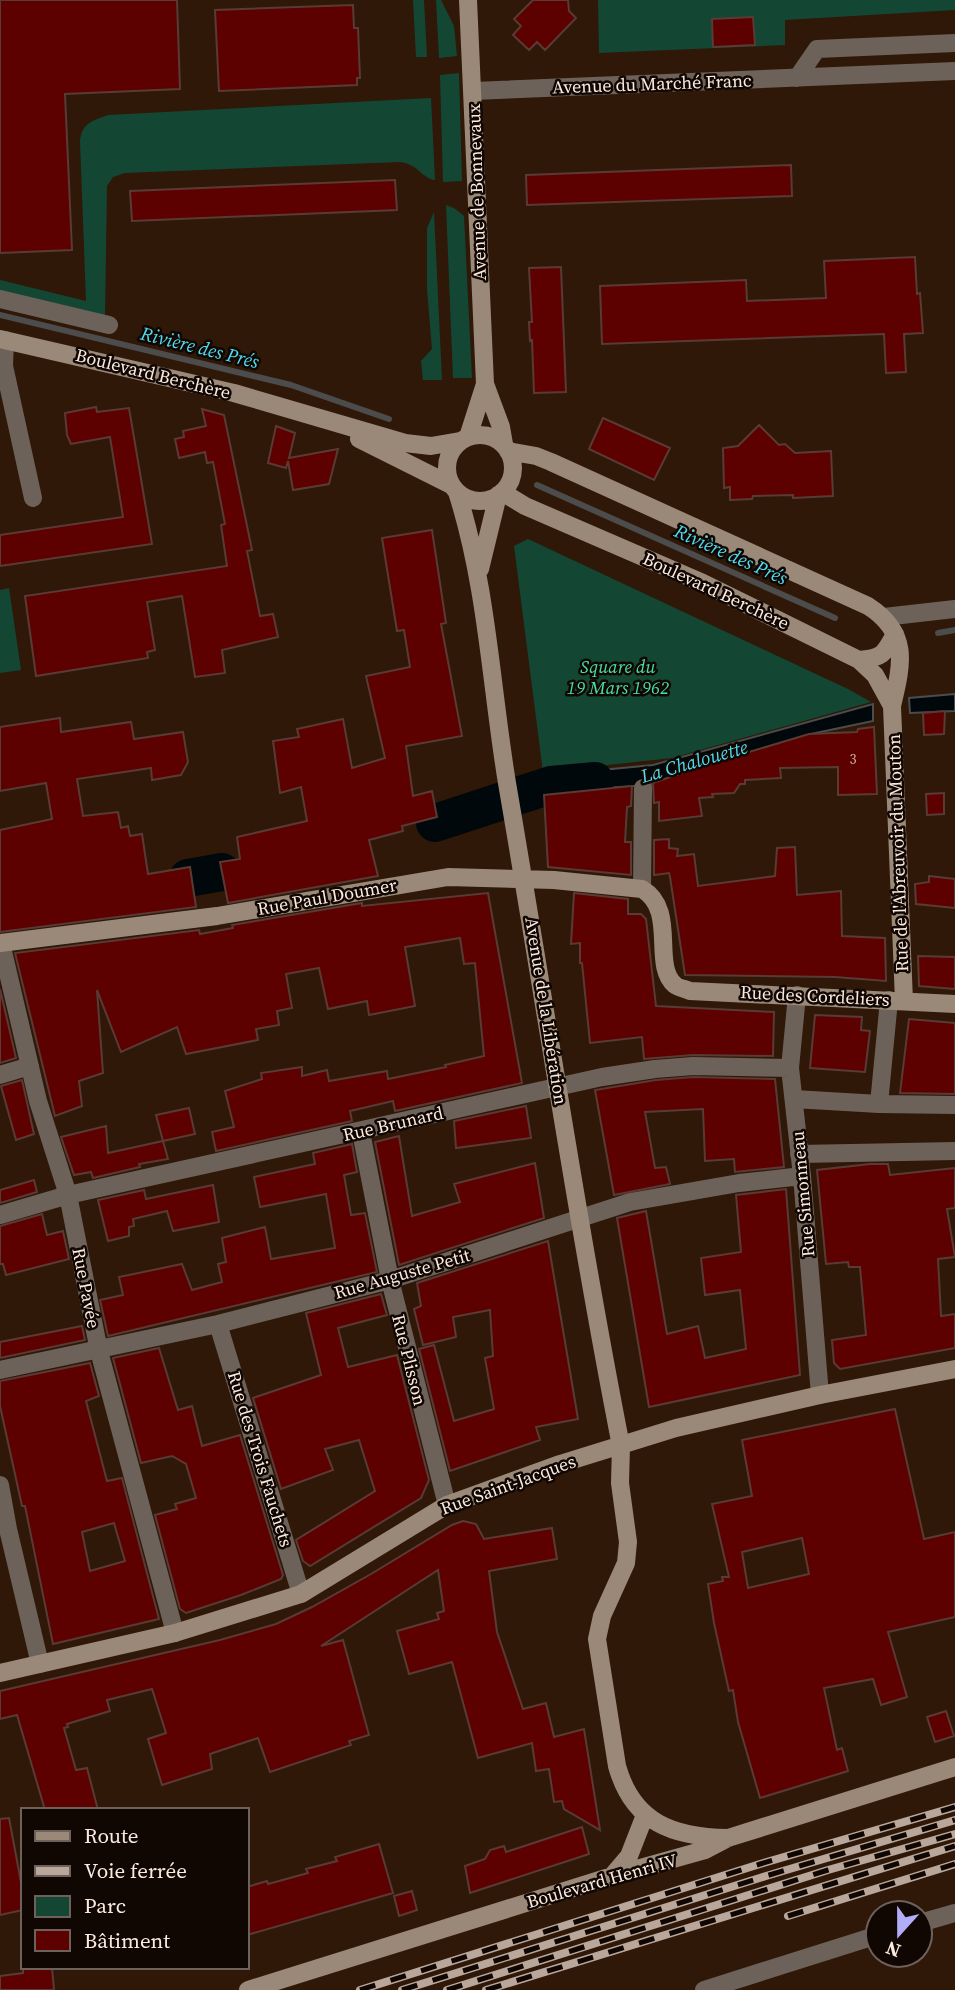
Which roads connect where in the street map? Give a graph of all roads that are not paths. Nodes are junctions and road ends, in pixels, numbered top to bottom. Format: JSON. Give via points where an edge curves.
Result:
{"nodes":[{"id":1,"x":468,"y":0,"type":"edge"},
{"id":2,"x":955,"y":43,"type":"edge"},
{"id":3,"x":955,"y":71,"type":"edge"},
{"id":4,"x":797,"y":78,"type":"junction"},
{"id":5,"x":473,"y":91,"type":"junction"},
{"id":6,"x":0,"y":299,"type":"edge"},
{"id":7,"x":109,"y":325,"type":"dead end"},
{"id":8,"x":2,"y":339,"type":"edge"},
{"id":9,"x":485,"y":384,"type":"junction"},
{"id":10,"x":304,"y":415,"type":"junction"},
{"id":11,"x":464,"y":439,"type":"junction"},
{"id":12,"x":506,"y":448,"type":"junction"},
{"id":13,"x":454,"y":488,"type":"junction"},
{"id":14,"x":500,"y":494,"type":"junction"},
{"id":15,"x":33,"y":498,"type":"dead end"},
{"id":16,"x":526,"y":506,"type":"junction"},
{"id":17,"x":489,"y":534,"type":"junction"},
{"id":18,"x":479,"y":576,"type":"junction"},
{"id":19,"x":955,"y":609,"type":"edge"},
{"id":20,"x":884,"y":617,"type":"junction"},
{"id":21,"x":895,"y":634,"type":"junction"},
{"id":22,"x":859,"y":660,"type":"junction"},
{"id":23,"x":892,"y":706,"type":"junction"},
{"id":24,"x":643,"y":788,"type":"dead end"},
{"id":25,"x":524,"y":879,"type":"junction"},
{"id":26,"x":648,"y":892,"type":"junction"},
{"id":27,"x":0,"y":943,"type":"edge"},
{"id":28,"x":797,"y":995,"type":"junction"},
{"id":29,"x":896,"y":1000,"type":"junction"},
{"id":30,"x":955,"y":1004,"type":"edge"},
{"id":31,"x":30,"y":1066,"type":"junction"},
{"id":32,"x":790,"y":1068,"type":"junction"},
{"id":33,"x":0,"y":1075,"type":"edge"},
{"id":34,"x":558,"y":1086,"type":"junction"},
{"id":35,"x":794,"y":1099,"type":"junction"},
{"id":36,"x":879,"y":1104,"type":"junction"},
{"id":37,"x":955,"y":1105,"type":"edge"},
{"id":38,"x":361,"y":1132,"type":"junction"},
{"id":39,"x":955,"y":1151,"type":"edge"},
{"id":40,"x":800,"y":1154,"type":"junction"},
{"id":41,"x":802,"y":1177,"type":"junction"},
{"id":42,"x":68,"y":1195,"type":"junction"},
{"id":43,"x":0,"y":1215,"type":"edge"},
{"id":44,"x":580,"y":1218,"type":"junction"},
{"id":45,"x":390,"y":1280,"type":"junction"},
{"id":46,"x":218,"y":1324,"type":"junction"},
{"id":47,"x":99,"y":1351,"type":"junction"},
{"id":48,"x":955,"y":1369,"type":"edge"},
{"id":49,"x":0,"y":1370,"type":"edge"},
{"id":50,"x":820,"y":1395,"type":"junction"},
{"id":51,"x":621,"y":1446,"type":"junction"},
{"id":52,"x":0,"y":1485,"type":"edge"},
{"id":53,"x":447,"y":1505,"type":"junction"},
{"id":54,"x":301,"y":1594,"type":"junction"},
{"id":55,"x":175,"y":1633,"type":"junction"},
{"id":56,"x":40,"y":1664,"type":"junction"},
{"id":57,"x":0,"y":1673,"type":"edge"},
{"id":58,"x":955,"y":1767,"type":"edge"},
{"id":59,"x":645,"y":1815,"type":"junction"},
{"id":60,"x":728,"y":1838,"type":"junction"},
{"id":61,"x":612,"y":1876,"type":"junction"},
{"id":62,"x":955,"y":1913,"type":"edge"},
{"id":63,"x":934,"y":1919,"type":"edge"},
{"id":64,"x":864,"y":1939,"type":"edge"},
{"id":65,"x":248,"y":1990,"type":"edge"},
{"id":66,"x":704,"y":1990,"type":"edge"}],
"edges":[{"from":1,"to":5,"type":"street","name":"Avenue de Bonnevaux"},
{"from":2,"to":4,"type":"street","via":[[817,49]]},
{"from":3,"to":4,"type":"street","name":"Avenue du Marché Franc"},
{"from":4,"to":5,"type":"street","name":"Avenue du Marché Franc"},
{"from":5,"to":9,"type":"street","name":"Avenue de Bonnevaux"},
{"from":6,"to":7,"type":"street"},
{"from":8,"to":10,"type":"street","name":"Boulevard Berchère","via":[[234,393]]},
{"from":8,"to":15,"type":"street"},
{"from":9,"to":11,"type":"street","name":"Avenue de Bonnevaux"},
{"from":9,"to":12,"type":"street","name":"Avenue de Bonnevaux"},
{"from":10,"to":11,"type":"street","name":"Boulevard Berchère","via":[[405,443],[431,446]]},
{"from":10,"to":13,"type":"street","name":"Boulevard Berchère"},
{"from":11,"to":12,"type":"street","via":[[486,435]]},
{"from":11,"to":13,"type":"street","via":[[451,451],[446,465]]},
{"from":12,"to":14,"type":"street","via":[[513,468]]},
{"from":12,"to":20,"type":"street","via":[[551,462]]},
{"from":13,"to":14,"type":"street","via":[[477,501]]},
{"from":13,"to":18,"type":"street","name":"Avenue de la Libération"},
{"from":14,"to":16,"type":"street","name":"Boulevard Berchère"},
{"from":14,"to":17,"type":"street","name":"Avenue de la Libération"},
{"from":16,"to":17,"type":"street","via":[[502,516]]},
{"from":16,"to":22,"type":"street","name":"Boulevard Berchère","via":[[703,583]]},
{"from":17,"to":18,"type":"street","name":"Avenue de la Libération"},
{"from":18,"to":25,"type":"street","name":"Avenue de la Libération"},
{"from":19,"to":20,"type":"street"},
{"from":20,"to":21,"type":"street","name":"Rue de l'Abreuvoir du Mouton"},
{"from":21,"to":22,"type":"street","via":[[877,659]]},
{"from":21,"to":23,"type":"street","name":"Rue de l'Abreuvoir du Mouton","via":[[902,666]]},
{"from":22,"to":23,"type":"street","name":"Rue de l'Abreuvoir du Mouton","via":[[875,675]]},
{"from":23,"to":29,"type":"street","name":"Rue de l'Abreuvoir du Mouton"},
{"from":24,"to":26,"type":"street"},
{"from":25,"to":26,"type":"street","name":"Rue Paul Doumer"},
{"from":25,"to":27,"type":"street","name":"Rue Paul Doumer","via":[[447,877],[206,918]]},
{"from":25,"to":34,"type":"street","name":"Avenue de la Libération"},
{"from":26,"to":28,"type":"street","name":"Rue des Cordeliers","via":[[660,910],[667,975],[675,986],[690,991]]},
{"from":27,"to":31,"type":"street","name":"Rue Pavée"},
{"from":28,"to":29,"type":"street","name":"Rue des Cordeliers"},
{"from":28,"to":32,"type":"street","name":"Rue Simonneau"},
{"from":29,"to":30,"type":"street","name":"Rue des Cordeliers"},
{"from":29,"to":36,"type":"street"},
{"from":31,"to":33,"type":"street"},
{"from":31,"to":42,"type":"street","name":"Rue Pavée"},
{"from":32,"to":34,"type":"street","name":"Rue Brunard","via":[[692,1066]]},
{"from":32,"to":35,"type":"street","name":"Rue Simonneau"},
{"from":34,"to":38,"type":"street","name":"Rue Brunard"},
{"from":34,"to":44,"type":"street","name":"Avenue de la Libération"},
{"from":35,"to":36,"type":"street"},
{"from":35,"to":40,"type":"street","name":"Rue Simonneau"},
{"from":36,"to":37,"type":"street"},
{"from":38,"to":42,"type":"street","name":"Rue Brunard"},
{"from":38,"to":45,"type":"street","name":"Rue Plisson"},
{"from":39,"to":40,"type":"street"},
{"from":40,"to":41,"type":"street","name":"Rue Simonneau"},
{"from":41,"to":44,"type":"street","name":"Rue Auguste Petit","via":[[738,1182],[630,1202]]},
{"from":41,"to":50,"type":"street","name":"Rue Simonneau"},
{"from":42,"to":43,"type":"street","name":"Rue Brunard"},
{"from":42,"to":47,"type":"street","name":"Rue Pavée"},
{"from":44,"to":45,"type":"street","name":"Rue Auguste Petit"},
{"from":44,"to":51,"type":"street","name":"Avenue de la Libération"},
{"from":45,"to":46,"type":"street","name":"Rue Auguste Petit"},
{"from":45,"to":53,"type":"street","name":"Rue Plisson"},
{"from":46,"to":47,"type":"street","name":"Rue Auguste Petit"},
{"from":46,"to":54,"type":"street","name":"Rue des Trois Fauchets"},
{"from":47,"to":49,"type":"street","name":"Rue Auguste Petit"},
{"from":47,"to":55,"type":"street","name":"Rue Pavée"},
{"from":48,"to":50,"type":"street","name":"Rue Saint-Jacques"},
{"from":50,"to":51,"type":"street","name":"Rue Saint-Jacques"},
{"from":51,"to":53,"type":"street","name":"Rue Saint-Jacques"},
{"from":51,"to":59,"type":"street","name":"Avenue de la Libération","via":[[626,1563],[597,1639],[621,1781]]},
{"from":52,"to":56,"type":"street"},
{"from":53,"to":54,"type":"street","name":"Rue Saint-Jacques"},
{"from":54,"to":55,"type":"street","name":"Rue Saint-Jacques"},
{"from":55,"to":56,"type":"street","name":"Rue Saint-Jacques"},
{"from":56,"to":57,"type":"street","name":"Rue Saint-Jacques"},
{"from":58,"to":60,"type":"street","name":"Boulevard Henri IV"},
{"from":59,"to":60,"type":"street","via":[[679,1833]]},
{"from":59,"to":61,"type":"street","via":[[629,1856]]},
{"from":60,"to":61,"type":"street","name":"Boulevard Henri IV","via":[[705,1850]]},
{"from":61,"to":65,"type":"street","name":"Boulevard Henri IV"},
{"from":62,"to":63,"type":"street"},
{"from":64,"to":66,"type":"street"}]}
